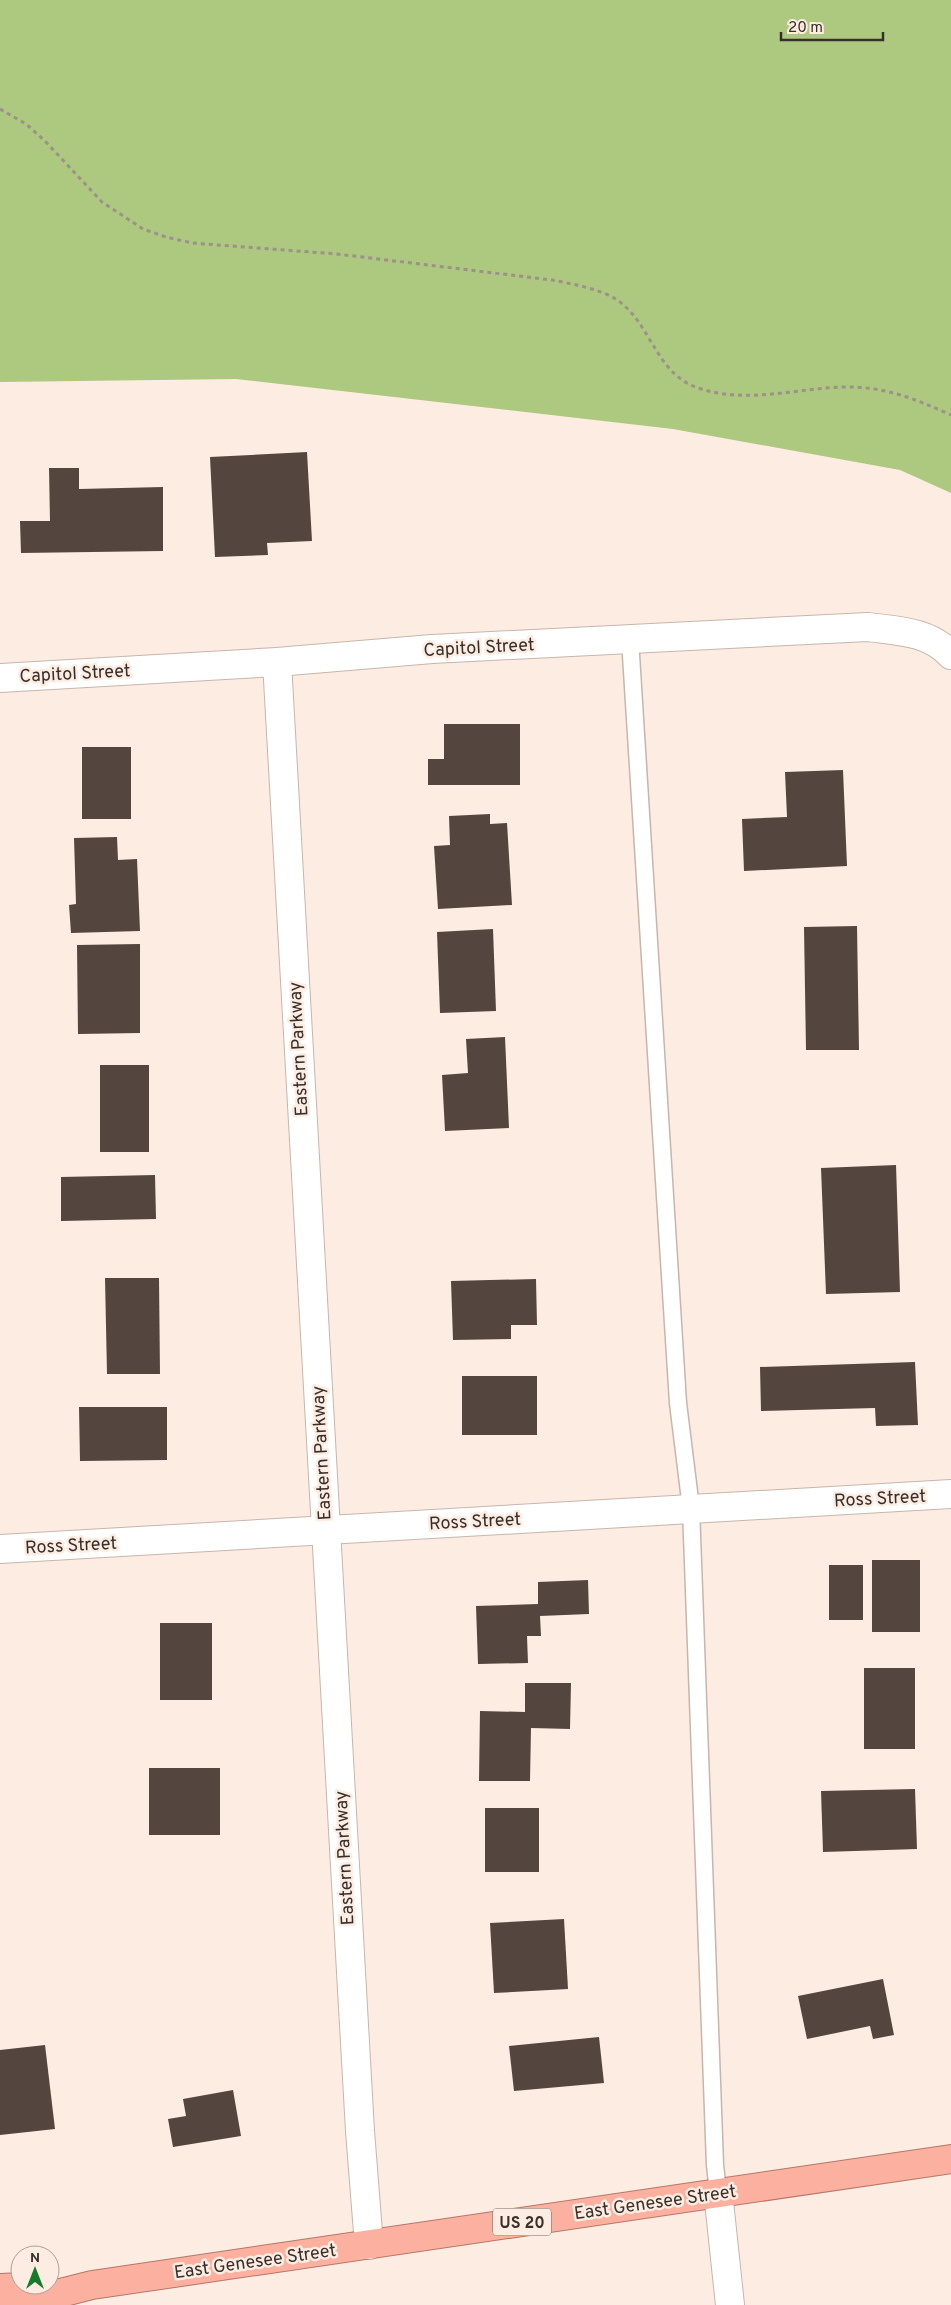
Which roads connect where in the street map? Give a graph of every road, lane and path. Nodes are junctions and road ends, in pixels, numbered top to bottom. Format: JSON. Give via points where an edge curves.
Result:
{"nodes":[{"id":1,"x":0,"y":109,"type":"edge"},
{"id":2,"x":951,"y":415,"type":"edge"},
{"id":3,"x":630,"y":639,"type":"junction"},
{"id":4,"x":951,"y":655,"type":"edge"},
{"id":5,"x":277,"y":662,"type":"junction"},
{"id":6,"x":0,"y":678,"type":"edge"},
{"id":7,"x":951,"y":1494,"type":"edge"},
{"id":8,"x":690,"y":1508,"type":"junction"},
{"id":9,"x":325,"y":1530,"type":"junction"},
{"id":10,"x":0,"y":1549,"type":"edge"},
{"id":11,"x":951,"y":2159,"type":"edge"},
{"id":12,"x":718,"y":2192,"type":"junction"},
{"id":13,"x":369,"y":2245,"type":"junction"},
{"id":14,"x":92,"y":2285,"type":"junction"},
{"id":15,"x":0,"y":2288,"type":"edge"},
{"id":16,"x":13,"y":2305,"type":"edge"},
{"id":17,"x":730,"y":2305,"type":"edge"}],
"edges":[{"from":1,"to":2,"type":"path","via":[[26,124],[45,141],[102,202],[143,229],[166,237],[192,243],[337,254],[552,280],[614,299],[634,317],[669,370],[697,388],[731,395],[772,396],[842,387],[870,388],[900,393]]},
{"from":3,"to":4,"type":"street","name":"Capitol Street","via":[[868,627],[926,636]]},
{"from":3,"to":5,"type":"street","name":"Capitol Street","via":[[432,649]]},
{"from":3,"to":8,"type":"lane","via":[[678,1403]]},
{"from":5,"to":6,"type":"street","name":"Capitol Street"},
{"from":5,"to":9,"type":"street","name":"Eastern Parkway"},
{"from":7,"to":8,"type":"street","name":"Ross Street"},
{"from":8,"to":9,"type":"street","name":"Ross Street"},
{"from":8,"to":12,"type":"lane"},
{"from":9,"to":10,"type":"street","name":"Ross Street"},
{"from":9,"to":13,"type":"street","name":"Eastern Parkway"},
{"from":11,"to":12,"type":"highway","name":"East Genesee Street","number":"US 20"},
{"from":12,"to":13,"type":"highway","name":"East Genesee Street","number":"US 20"},
{"from":12,"to":17,"type":"street"},
{"from":13,"to":14,"type":"highway","name":"East Genesee Street","number":"US 20"},
{"from":14,"to":15,"type":"highway","name":"East Genesee Street","number":"US 20"},
{"from":14,"to":16,"type":"highway","name":"East Genesee Street","number":"US 20"}]}
